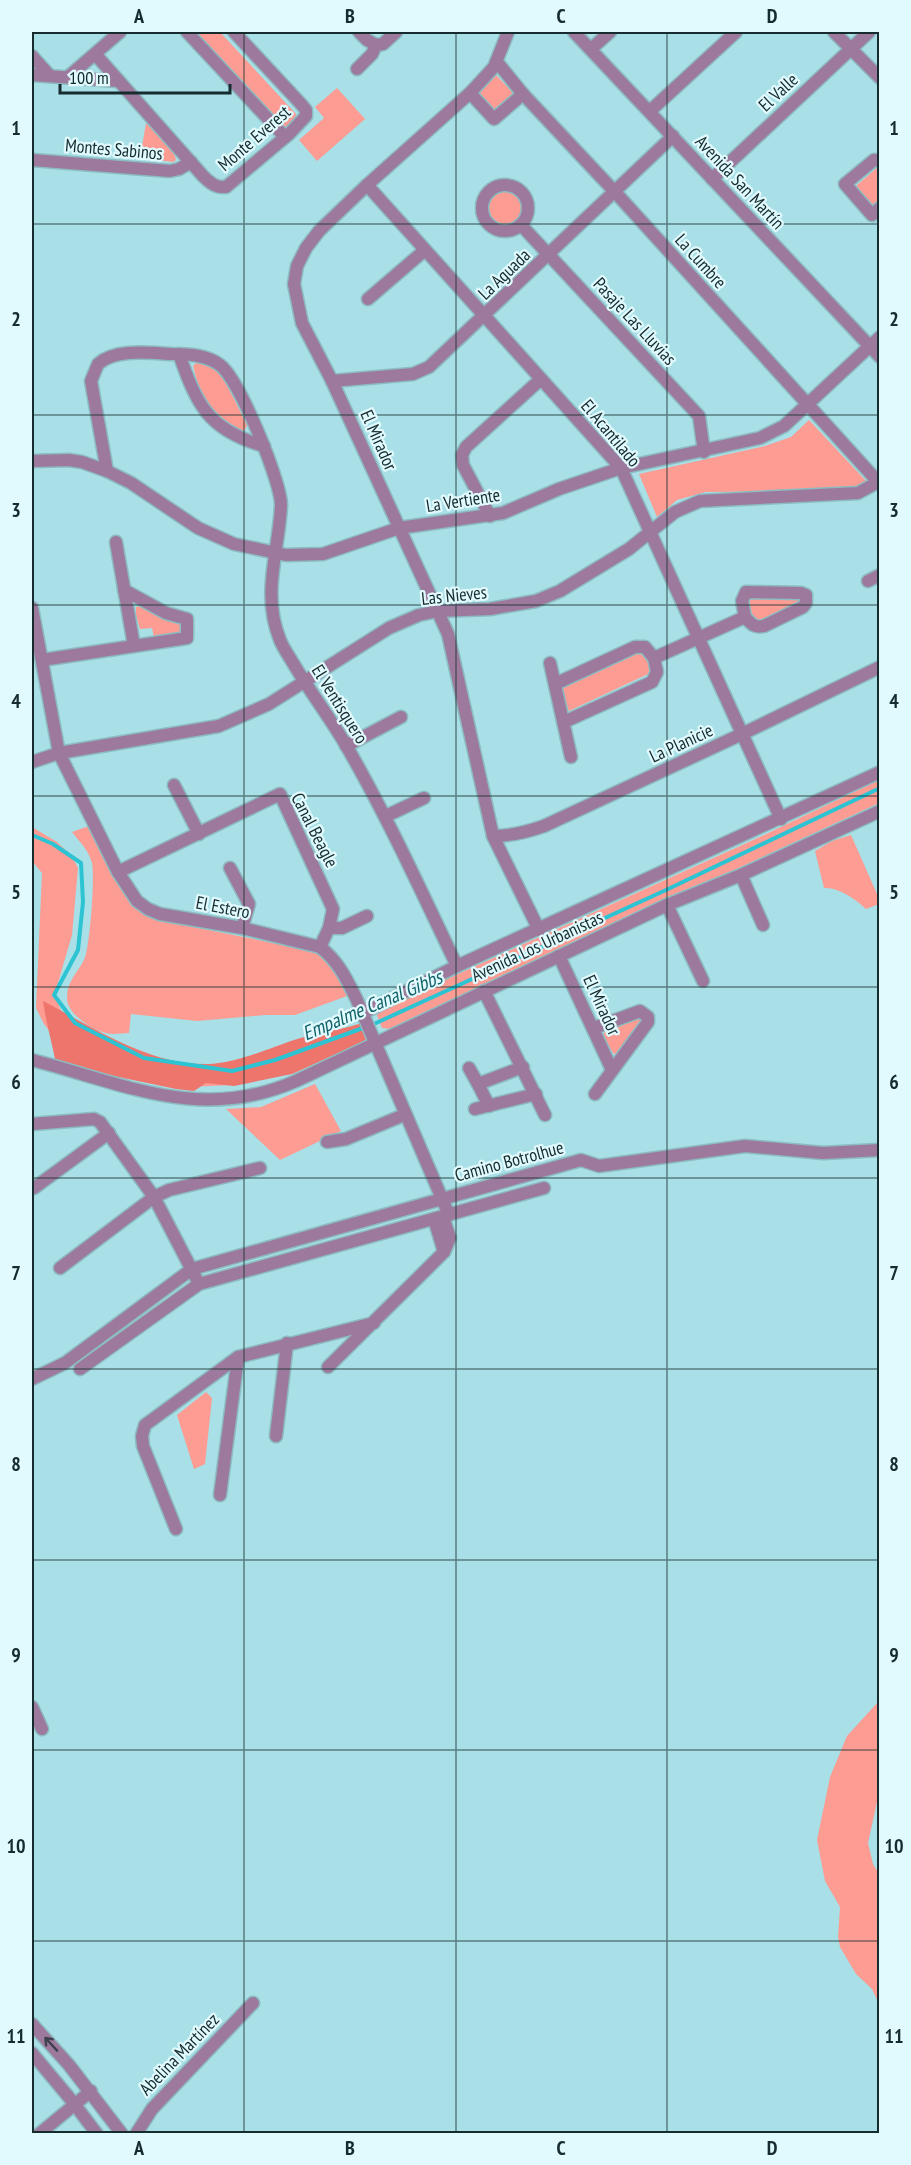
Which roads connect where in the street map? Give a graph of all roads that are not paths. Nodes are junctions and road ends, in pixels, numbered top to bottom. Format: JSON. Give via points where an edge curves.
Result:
{"nodes":[{"id":1,"x":120,"y":32,"type":"edge"},
{"id":2,"x":187,"y":32,"type":"edge"},
{"id":3,"x":234,"y":32,"type":"edge"},
{"id":4,"x":359,"y":32,"type":"edge"},
{"id":5,"x":396,"y":32,"type":"edge"},
{"id":6,"x":508,"y":32,"type":"edge"},
{"id":7,"x":574,"y":32,"type":"edge"},
{"id":8,"x":610,"y":32,"type":"edge"},
{"id":9,"x":736,"y":32,"type":"edge"},
{"id":10,"x":834,"y":32,"type":"edge"},
{"id":11,"x":868,"y":32,"type":"edge"},
{"id":12,"x":376,"y":45,"type":"junction"},
{"id":13,"x":591,"y":49,"type":"junction"},
{"id":14,"x":850,"y":49,"type":"junction"},
{"id":15,"x":95,"y":54,"type":"junction"},
{"id":16,"x":32,"y":56,"type":"edge"},
{"id":17,"x":497,"y":62,"type":"junction"},
{"id":18,"x":357,"y":69,"type":"dead end"},
{"id":19,"x":32,"y":75,"type":"edge"},
{"id":20,"x":51,"y":76,"type":"junction"},
{"id":21,"x":68,"y":77,"type":"junction"},
{"id":22,"x":879,"y":78,"type":"edge"},
{"id":23,"x":118,"y":81,"type":"junction"},
{"id":24,"x":470,"y":93,"type":"junction"},
{"id":25,"x":523,"y":94,"type":"junction"},
{"id":26,"x":650,"y":111,"type":"junction"},
{"id":27,"x":673,"y":136,"type":"junction"},
{"id":28,"x":285,"y":137,"type":"junction"},
{"id":29,"x":32,"y":160,"type":"edge"},
{"id":30,"x":879,"y":161,"type":"edge"},
{"id":31,"x":191,"y":162,"type":"junction"},
{"id":32,"x":712,"y":179,"type":"junction"},
{"id":33,"x":367,"y":184,"type":"junction"},
{"id":34,"x":615,"y":192,"type":"junction"},
{"id":35,"x":879,"y":208,"type":"edge"},
{"id":36,"x":520,"y":225,"type":"dead end"},
{"id":37,"x":425,"y":250,"type":"junction"},
{"id":38,"x":549,"y":255,"type":"junction"},
{"id":39,"x":368,"y":299,"type":"dead end"},
{"id":40,"x":485,"y":316,"type":"junction"},
{"id":41,"x":879,"y":337,"type":"edge"},
{"id":42,"x":870,"y":346,"type":"junction"},
{"id":43,"x":179,"y":354,"type":"junction"},
{"id":44,"x":879,"y":357,"type":"edge"},
{"id":45,"x":541,"y":379,"type":"junction"},
{"id":46,"x":332,"y":381,"type":"junction"},
{"id":47,"x":808,"y":406,"type":"junction"},
{"id":48,"x":264,"y":446,"type":"junction"},
{"id":49,"x":704,"y":452,"type":"junction"},
{"id":50,"x":32,"y":461,"type":"edge"},
{"id":51,"x":621,"y":468,"type":"junction"},
{"id":52,"x":107,"y":471,"type":"junction"},
{"id":53,"x":879,"y":482,"type":"edge"},
{"id":54,"x":490,"y":516,"type":"junction"},
{"id":55,"x":399,"y":528,"type":"junction"},
{"id":56,"x":651,"y":532,"type":"junction"},
{"id":57,"x":116,"y":542,"type":"dead end"},
{"id":58,"x":274,"y":553,"type":"junction"},
{"id":59,"x":124,"y":590,"type":"junction"},
{"id":60,"x":32,"y":608,"type":"edge"},
{"id":61,"x":438,"y":611,"type":"junction"},
{"id":62,"x":745,"y":617,"type":"junction"},
{"id":63,"x":698,"y":638,"type":"junction"},
{"id":64,"x":134,"y":646,"type":"junction"},
{"id":65,"x":654,"y":658,"type":"junction"},
{"id":66,"x":550,"y":663,"type":"dead end"},
{"id":67,"x":39,"y":666,"type":"edge"},
{"id":68,"x":879,"y":667,"type":"edge"},
{"id":69,"x":304,"y":681,"type":"junction"},
{"id":70,"x":555,"y":684,"type":"junction"},
{"id":71,"x":401,"y":717,"type":"dead end"},
{"id":72,"x":564,"y":722,"type":"junction"},
{"id":73,"x":742,"y":734,"type":"junction"},
{"id":74,"x":346,"y":746,"type":"junction"},
{"id":75,"x":59,"y":753,"type":"junction"},
{"id":76,"x":572,"y":757,"type":"dead end"},
{"id":77,"x":32,"y":762,"type":"edge"},
{"id":78,"x":879,"y":772,"type":"edge"},
{"id":79,"x":174,"y":785,"type":"dead end"},
{"id":80,"x":424,"y":798,"type":"dead end"},
{"id":81,"x":879,"y":811,"type":"edge"},
{"id":82,"x":386,"y":816,"type":"junction"},
{"id":83,"x":781,"y":819,"type":"junction"},
{"id":84,"x":199,"y":834,"type":"junction"},
{"id":85,"x":493,"y":836,"type":"junction"},
{"id":86,"x":230,"y":868,"type":"dead end"},
{"id":87,"x":118,"y":872,"type":"junction"},
{"id":88,"x":741,"y":874,"type":"junction"},
{"id":89,"x":667,"y":905,"type":"junction"},
{"id":90,"x":367,"y":916,"type":"dead end"},
{"id":91,"x":763,"y":925,"type":"dead end"},
{"id":92,"x":242,"y":928,"type":"junction"},
{"id":93,"x":330,"y":928,"type":"junction"},
{"id":94,"x":539,"y":930,"type":"junction"},
{"id":95,"x":320,"y":947,"type":"junction"},
{"id":96,"x":559,"y":956,"type":"junction"},
{"id":97,"x":458,"y":966,"type":"junction"},
{"id":98,"x":703,"y":981,"type":"dead end"},
{"id":99,"x":484,"y":991,"type":"junction"},
{"id":100,"x":364,"y":1016,"type":"junction"},
{"id":101,"x":594,"y":1028,"type":"junction"},
{"id":102,"x":373,"y":1041,"type":"junction"},
{"id":103,"x":32,"y":1060,"type":"edge"},
{"id":104,"x":523,"y":1067,"type":"junction"},
{"id":105,"x":469,"y":1068,"type":"dead end"},
{"id":106,"x":612,"y":1070,"type":"junction"},
{"id":107,"x":478,"y":1084,"type":"junction"},
{"id":108,"x":536,"y":1094,"type":"junction"},
{"id":109,"x":595,"y":1094,"type":"dead end"},
{"id":110,"x":489,"y":1106,"type":"junction"},
{"id":111,"x":475,"y":1109,"type":"dead end"},
{"id":112,"x":404,"y":1115,"type":"junction"},
{"id":113,"x":545,"y":1115,"type":"dead end"},
{"id":114,"x":32,"y":1124,"type":"edge"},
{"id":115,"x":109,"y":1133,"type":"junction"},
{"id":116,"x":327,"y":1142,"type":"dead end"},
{"id":117,"x":879,"y":1150,"type":"edge"},
{"id":118,"x":260,"y":1168,"type":"dead end"},
{"id":119,"x":34,"y":1188,"type":"dead end"},
{"id":120,"x":544,"y":1188,"type":"dead end"},
{"id":121,"x":154,"y":1197,"type":"junction"},
{"id":122,"x":442,"y":1198,"type":"junction"},
{"id":123,"x":442,"y":1217,"type":"junction"},
{"id":124,"x":444,"y":1252,"type":"junction"},
{"id":125,"x":60,"y":1268,"type":"dead end"},
{"id":126,"x":192,"y":1269,"type":"junction"},
{"id":127,"x":199,"y":1284,"type":"junction"},
{"id":128,"x":374,"y":1323,"type":"junction"},
{"id":129,"x":287,"y":1343,"type":"junction"},
{"id":130,"x":238,"y":1357,"type":"junction"},
{"id":131,"x":328,"y":1366,"type":"dead end"},
{"id":132,"x":80,"y":1369,"type":"dead end"},
{"id":133,"x":32,"y":1379,"type":"edge"},
{"id":134,"x":276,"y":1436,"type":"dead end"},
{"id":135,"x":220,"y":1495,"type":"dead end"},
{"id":136,"x":176,"y":1529,"type":"dead end"},
{"id":137,"x":32,"y":1707,"type":"edge"},
{"id":138,"x":42,"y":1729,"type":"dead end"},
{"id":139,"x":253,"y":2003,"type":"dead end"},
{"id":140,"x":32,"y":2024,"type":"edge"},
{"id":141,"x":32,"y":2053,"type":"edge"},
{"id":142,"x":91,"y":2091,"type":"junction"},
{"id":143,"x":74,"y":2103,"type":"junction"},
{"id":144,"x":39,"y":2133,"type":"edge"},
{"id":145,"x":97,"y":2133,"type":"edge"},
{"id":146,"x":121,"y":2133,"type":"edge"},
{"id":147,"x":136,"y":2133,"type":"edge"}],
"edges":[{"from":1,"to":15,"type":"street"},
{"from":2,"to":28,"type":"street"},
{"from":3,"to":28,"type":"street","name":"Monte Everest","via":[[306,110],[306,116]]},
{"from":4,"to":12,"type":"street"},
{"from":5,"to":12,"type":"street"},
{"from":6,"to":17,"type":"street","name":"El Mirador"},
{"from":7,"to":13,"type":"street","name":"Avenida San Martín"},
{"from":8,"to":13,"type":"street"},
{"from":9,"to":26,"type":"street"},
{"from":10,"to":14,"type":"street"},
{"from":11,"to":14,"type":"street","name":"El Valle"},
{"from":12,"to":18,"type":"street"},
{"from":13,"to":26,"type":"street","name":"Avenida San Martín"},
{"from":14,"to":22,"type":"street"},
{"from":14,"to":32,"type":"street","name":"El Valle"},
{"from":15,"to":21,"type":"street"},
{"from":15,"to":23,"type":"street"},
{"from":16,"to":20,"type":"street"},
{"from":17,"to":24,"type":"street","name":"El Mirador"},
{"from":17,"to":25,"type":"street","name":"La Cumbre"},
{"from":19,"to":20,"type":"street"},
{"from":20,"to":21,"type":"street"},
{"from":21,"to":23,"type":"street"},
{"from":23,"to":31,"type":"street"},
{"from":24,"to":25,"type":"street","via":[[494,119]]},
{"from":24,"to":33,"type":"street","name":"El Mirador"},
{"from":25,"to":34,"type":"street","name":"La Cumbre"},
{"from":26,"to":27,"type":"street","name":"Avenida San Martín"},
{"from":27,"to":32,"type":"street","name":"Avenida San Martín"},
{"from":27,"to":34,"type":"street","name":"La Aguada"},
{"from":28,"to":31,"type":"street","name":"Monte Everest","via":[[226,187],[212,184]]},
{"from":29,"to":31,"type":"street","name":"Montes Sabinos","via":[[170,171]]},
{"from":30,"to":35,"type":"street","via":[[874,160],[846,184],[872,215]]},
{"from":32,"to":42,"type":"street","name":"Avenida San Martín"},
{"from":33,"to":37,"type":"street","name":"El Acantilado"},
{"from":33,"to":46,"type":"street","name":"El Mirador","via":[[319,231],[297,266],[294,284],[302,323]]},
{"from":34,"to":38,"type":"street","name":"La Aguada"},
{"from":34,"to":47,"type":"street","name":"La Cumbre"},
{"from":36,"to":38,"type":"street","name":"Pasaje Las Lluvias"},
{"from":37,"to":39,"type":"street"},
{"from":37,"to":40,"type":"street","name":"El Acantilado"},
{"from":38,"to":40,"type":"street","name":"La Aguada"},
{"from":38,"to":49,"type":"street","name":"Pasaje Las Lluvias","via":[[699,416]]},
{"from":40,"to":45,"type":"street","name":"El Acantilado"},
{"from":40,"to":46,"type":"street","name":"La Aguada","via":[[419,373]]},
{"from":41,"to":42,"type":"street","name":"La Vertiente"},
{"from":42,"to":44,"type":"street","name":"Avenida San Martín"},
{"from":42,"to":47,"type":"street","name":"La Vertiente"},
{"from":43,"to":48,"type":"street","via":[[192,391],[212,420],[240,440]]},
{"from":43,"to":48,"type":"street","name":"El Ventisquero","via":[[207,358],[226,369]]},
{"from":43,"to":52,"type":"street","name":"El Ventisquero","via":[[113,356],[94,369],[91,381]]},
{"from":45,"to":51,"type":"street","name":"El Acantilado"},
{"from":45,"to":54,"type":"street","via":[[462,455],[463,465]]},
{"from":46,"to":55,"type":"street","name":"El Mirador"},
{"from":47,"to":49,"type":"street","name":"La Vertiente","via":[[784,426],[760,438]]},
{"from":47,"to":53,"type":"street","name":"La Cumbre"},
{"from":48,"to":58,"type":"street","name":"El Ventisquero","via":[[281,504]]},
{"from":49,"to":51,"type":"street","name":"La Vertiente"},
{"from":50,"to":52,"type":"street","name":"La Vertiente","via":[[69,460]]},
{"from":51,"to":54,"type":"street","name":"La Vertiente"},
{"from":51,"to":56,"type":"street","name":"El Acantilado"},
{"from":52,"to":58,"type":"street","name":"La Vertiente","via":[[216,536]]},
{"from":53,"to":56,"type":"street","name":"Las Nieves","via":[[858,493],[700,501],[675,512]]},
{"from":54,"to":55,"type":"street","name":"La Vertiente"},
{"from":55,"to":58,"type":"street","name":"La Vertiente","via":[[323,554]]},
{"from":55,"to":61,"type":"street","name":"El Mirador"},
{"from":56,"to":61,"type":"street","name":"Las Nieves","via":[[560,591],[536,601],[490,609]]},
{"from":56,"to":63,"type":"street","name":"El Acantilado"},
{"from":57,"to":59,"type":"street"},
{"from":58,"to":69,"type":"street","name":"El Ventisquero","via":[[271,609],[280,641]]},
{"from":59,"to":64,"type":"street"},
{"from":59,"to":64,"type":"street","via":[[166,613],[187,619],[188,638]]},
{"from":60,"to":67,"type":"street","name":"El Estero"},
{"from":61,"to":69,"type":"street","name":"Las Nieves","via":[[389,628]]},
{"from":61,"to":85,"type":"street","name":"El Mirador","via":[[448,634]]},
{"from":62,"to":62,"type":"street","via":[[751,624],[764,626],[803,607],[806,595],[746,592],[742,601]]},
{"from":62,"to":63,"type":"street"},
{"from":63,"to":65,"type":"street"},
{"from":63,"to":73,"type":"street","name":"El Acantilado"},
{"from":64,"to":67,"type":"street"},
{"from":65,"to":70,"type":"street","via":[[645,647],[634,647]]},
{"from":65,"to":72,"type":"street","via":[[657,672],[652,682]]},
{"from":66,"to":70,"type":"street"},
{"from":67,"to":75,"type":"street","name":"El Estero"},
{"from":68,"to":73,"type":"street","name":"La Planicie"},
{"from":69,"to":74,"type":"street","name":"El Ventisquero"},
{"from":69,"to":75,"type":"street","name":"Las Nieves","via":[[269,704],[219,726]]},
{"from":70,"to":72,"type":"street"},
{"from":71,"to":74,"type":"street"},
{"from":72,"to":76,"type":"street"},
{"from":73,"to":83,"type":"street","name":"El Acantilado"},
{"from":73,"to":85,"type":"street","name":"La Planicie","via":[[544,826],[526,833]]},
{"from":74,"to":82,"type":"street","name":"El Ventisquero"},
{"from":75,"to":77,"type":"street","name":"Las Nieves"},
{"from":75,"to":87,"type":"street","name":"El Estero"},
{"from":78,"to":83,"type":"street","name":"Avenida Los Urbanistas"},
{"from":79,"to":84,"type":"street"},
{"from":80,"to":82,"type":"street"},
{"from":81,"to":88,"type":"street","name":"Avenida Los Urbanistas"},
{"from":82,"to":97,"type":"street","name":"El Ventisquero"},
{"from":83,"to":94,"type":"street","name":"Avenida Los Urbanistas"},
{"from":84,"to":87,"type":"street","name":"Canal Beagle"},
{"from":84,"to":93,"type":"street","name":"Canal Beagle","via":[[280,794],[333,909]]},
{"from":85,"to":94,"type":"street","name":"El Mirador"},
{"from":86,"to":92,"type":"street","via":[[249,904]]},
{"from":87,"to":92,"type":"street","name":"El Estero","via":[[137,901],[148,909]]},
{"from":88,"to":89,"type":"street","name":"Avenida Los Urbanistas"},
{"from":88,"to":91,"type":"street"},
{"from":89,"to":96,"type":"street","name":"Avenida Los Urbanistas"},
{"from":89,"to":98,"type":"street"},
{"from":90,"to":93,"type":"street","via":[[342,928]]},
{"from":92,"to":95,"type":"street","name":"El Estero"},
{"from":93,"to":95,"type":"street"},
{"from":94,"to":97,"type":"street","name":"Avenida Los Urbanistas"},
{"from":95,"to":100,"type":"street","via":[[342,969]]},
{"from":96,"to":99,"type":"street","name":"Avenida Los Urbanistas"},
{"from":96,"to":101,"type":"street","name":"El Mirador"},
{"from":97,"to":100,"type":"street","name":"Avenida Los Urbanistas"},
{"from":99,"to":102,"type":"street","name":"Avenida Los Urbanistas"},
{"from":99,"to":104,"type":"street"},
{"from":100,"to":102,"type":"street"},
{"from":101,"to":106,"type":"street","name":"El Mirador"},
{"from":101,"to":106,"type":"street","via":[[640,1011],[648,1017]]},
{"from":102,"to":103,"type":"street","name":"Avenida Los Urbanistas","via":[[282,1088],[218,1101],[165,1096]]},
{"from":102,"to":112,"type":"street"},
{"from":104,"to":107,"type":"street"},
{"from":104,"to":108,"type":"street"},
{"from":105,"to":107,"type":"street"},
{"from":106,"to":109,"type":"street"},
{"from":107,"to":110,"type":"street"},
{"from":108,"to":110,"type":"street"},
{"from":108,"to":113,"type":"street"},
{"from":110,"to":111,"type":"street"},
{"from":112,"to":116,"type":"street","via":[[346,1139]]},
{"from":112,"to":122,"type":"street"},
{"from":114,"to":115,"type":"street","via":[[94,1119]]},
{"from":115,"to":119,"type":"street"},
{"from":115,"to":121,"type":"street"},
{"from":117,"to":122,"type":"street","name":"Camino Botrolhue","via":[[823,1153],[746,1146],[599,1166],[581,1160]]},
{"from":118,"to":121,"type":"street"},
{"from":120,"to":123,"type":"street","name":"Camino Botrolhue"},
{"from":121,"to":125,"type":"street"},
{"from":121,"to":126,"type":"street"},
{"from":122,"to":123,"type":"street"},
{"from":122,"to":126,"type":"street","name":"Camino Botrolhue"},
{"from":123,"to":124,"type":"street"},
{"from":123,"to":124,"type":"street","via":[[450,1239]]},
{"from":123,"to":127,"type":"street","name":"Camino Botrolhue"},
{"from":124,"to":128,"type":"street"},
{"from":126,"to":127,"type":"street"},
{"from":126,"to":133,"type":"street","name":"Camino Botrolhue","via":[[65,1363]]},
{"from":127,"to":132,"type":"street","name":"Camino Botrolhue"},
{"from":128,"to":129,"type":"street"},
{"from":128,"to":131,"type":"street"},
{"from":129,"to":130,"type":"street"},
{"from":129,"to":134,"type":"street"},
{"from":130,"to":135,"type":"street"},
{"from":130,"to":136,"type":"street","via":[[143,1430],[143,1446]]},
{"from":137,"to":138,"type":"street"},
{"from":139,"to":147,"type":"street","name":"Abelina Martínez","via":[[152,2109]]},
{"from":142,"to":140,"type":"street","one_way":true},
{"from":141,"to":143,"type":"street"},
{"from":142,"to":143,"type":"street"},
{"from":142,"to":146,"type":"street"},
{"from":143,"to":144,"type":"street"},
{"from":143,"to":145,"type":"street"},
{"from":146,"to":147,"type":"street"}]}
